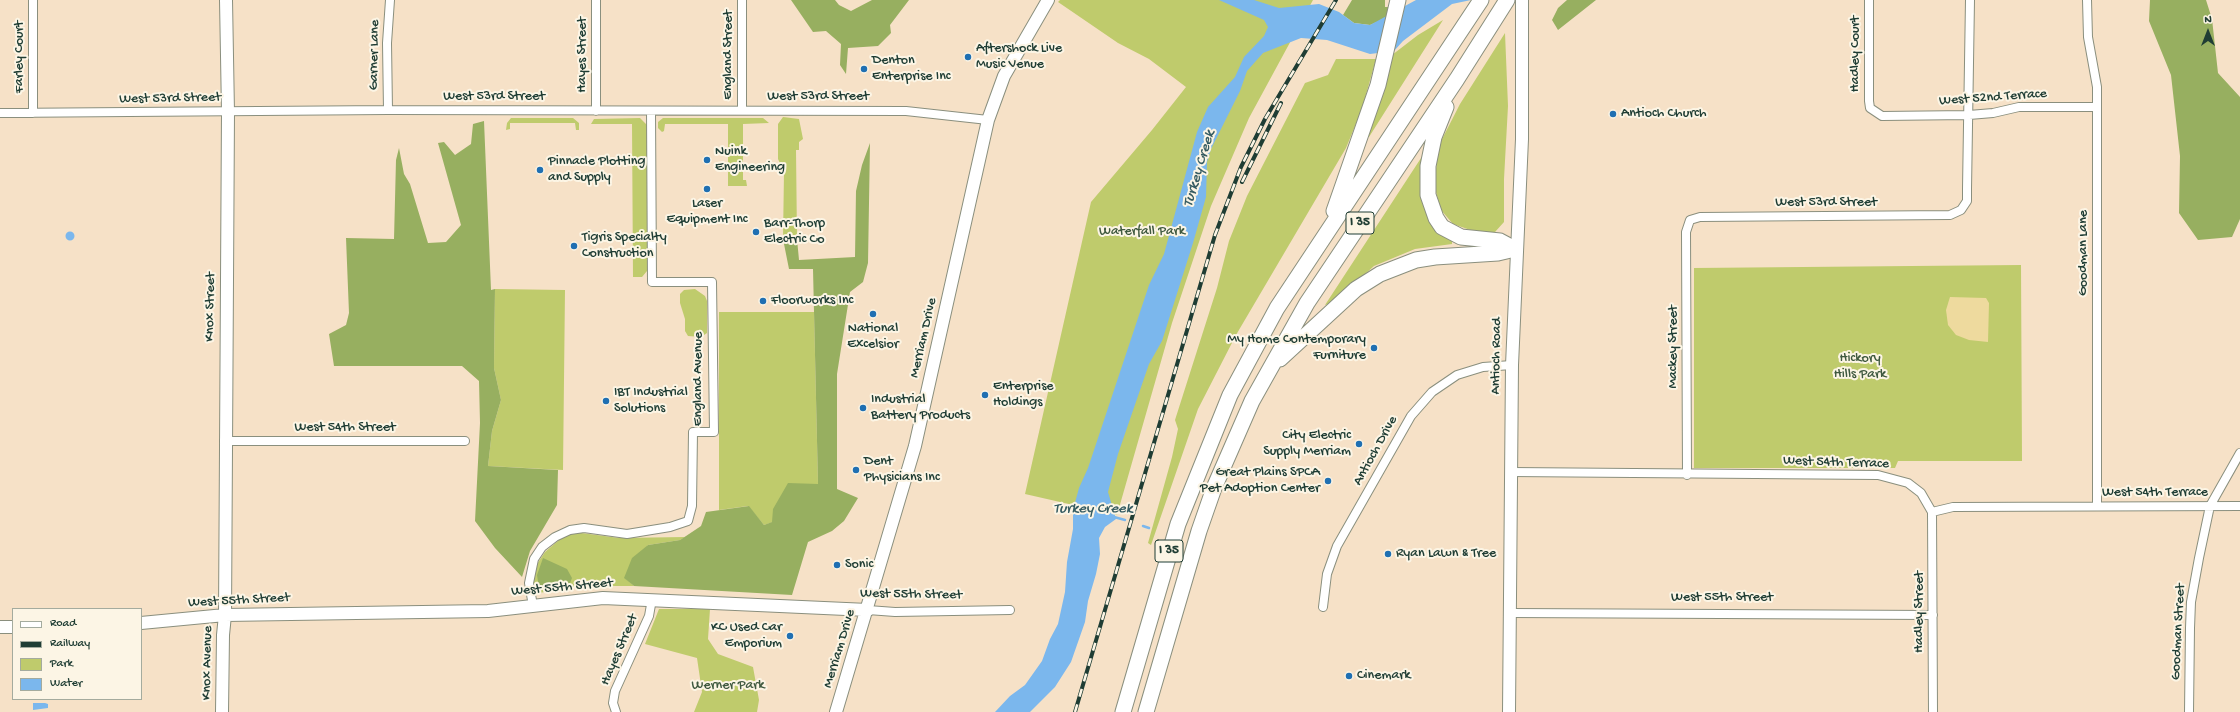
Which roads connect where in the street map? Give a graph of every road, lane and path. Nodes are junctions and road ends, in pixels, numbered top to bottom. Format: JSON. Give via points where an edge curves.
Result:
{"nodes":[{"id":1,"x":33,"y":0,"type":"edge"},
{"id":2,"x":226,"y":0,"type":"edge"},
{"id":3,"x":390,"y":0,"type":"edge"},
{"id":4,"x":596,"y":0,"type":"edge"},
{"id":5,"x":742,"y":0,"type":"edge"},
{"id":6,"x":1048,"y":0,"type":"edge"},
{"id":7,"x":1398,"y":0,"type":"edge"},
{"id":8,"x":1481,"y":0,"type":"edge"},
{"id":9,"x":1507,"y":0,"type":"edge"},
{"id":10,"x":1522,"y":0,"type":"edge"},
{"id":11,"x":1869,"y":0,"type":"edge"},
{"id":12,"x":1970,"y":0,"type":"edge"},
{"id":13,"x":2087,"y":0,"type":"edge"},
{"id":14,"x":1457,"y":79,"type":"junction"},
{"id":15,"x":2096,"y":107,"type":"junction"},
{"id":16,"x":1870,"y":108,"type":"joint"},
{"id":17,"x":388,"y":110,"type":"junction"},
{"id":18,"x":742,"y":110,"type":"junction"},
{"id":19,"x":596,"y":111,"type":"junction"},
{"id":20,"x":651,"y":111,"type":"junction"},
{"id":21,"x":228,"y":112,"type":"junction"},
{"id":22,"x":0,"y":113,"type":"edge"},
{"id":23,"x":33,"y":113,"type":"junction"},
{"id":24,"x":1969,"y":115,"type":"junction"},
{"id":25,"x":988,"y":120,"type":"junction"},
{"id":26,"x":1690,"y":220,"type":"joint"},
{"id":27,"x":1326,"y":233,"type":"junction"},
{"id":28,"x":1516,"y":249,"type":"junction"},
{"id":29,"x":1512,"y":365,"type":"junction"},
{"id":30,"x":1268,"y":371,"type":"junction"},
{"id":31,"x":224,"y":441,"type":"junction"},
{"id":32,"x":465,"y":441,"type":"dead end"},
{"id":33,"x":2240,"y":453,"type":"edge"},
{"id":34,"x":1511,"y":472,"type":"junction"},
{"id":35,"x":1687,"y":475,"type":"junction"},
{"id":36,"x":2097,"y":506,"type":"junction"},
{"id":37,"x":2210,"y":506,"type":"junction"},
{"id":38,"x":2240,"y":506,"type":"edge"},
{"id":39,"x":1932,"y":512,"type":"junction"},
{"id":40,"x":652,"y":599,"type":"junction"},
{"id":41,"x":533,"y":606,"type":"junction"},
{"id":42,"x":1323,"y":607,"type":"dead end"},
{"id":43,"x":868,"y":610,"type":"junction"},
{"id":44,"x":1010,"y":610,"type":"dead end"},
{"id":45,"x":1511,"y":612,"type":"junction"},
{"id":46,"x":225,"y":615,"type":"junction"},
{"id":47,"x":1932,"y":615,"type":"junction"},
{"id":48,"x":142,"y":623,"type":"edge"},
{"id":49,"x":0,"y":627,"type":"edge"},
{"id":50,"x":12,"y":627,"type":"edge"},
{"id":51,"x":222,"y":712,"type":"edge"},
{"id":52,"x":616,"y":712,"type":"edge"},
{"id":53,"x":836,"y":712,"type":"edge"},
{"id":54,"x":1122,"y":712,"type":"edge"},
{"id":55,"x":1146,"y":712,"type":"edge"},
{"id":56,"x":1509,"y":712,"type":"edge"},
{"id":57,"x":1934,"y":712,"type":"edge"},
{"id":58,"x":2189,"y":712,"type":"edge"}],
"edges":[{"from":1,"to":23,"type":"street","name":"Farley Court"},
{"from":2,"to":21,"type":"main road","name":"Knox Street"},
{"from":3,"to":17,"type":"street","name":"Garner Lane","via":[[387,43]]},
{"from":4,"to":19,"type":"street","name":"Hayes Street"},
{"from":5,"to":18,"type":"street","name":"England Street"},
{"from":6,"to":25,"type":"main road","name":"Merriam Drive","via":[[1004,76]]},
{"from":7,"to":27,"type":"highway","via":[[1372,105]]},
{"from":8,"to":27,"type":"highway","number":"I 35"},
{"from":9,"to":14,"type":"highway","number":"I 35"},
{"from":10,"to":28,"type":"main road","name":"Antioch Road","via":[[1522,139]]},
{"from":11,"to":16,"type":"street","name":"Hadley Court"},
{"from":12,"to":24,"type":"street"},
{"from":13,"to":15,"type":"street","name":"Goodman Lane","via":[[2088,37],[2097,87]]},
{"from":14,"to":28,"type":"highway","via":[[1430,154],[1427,182],[1430,206],[1442,227],[1461,238],[1500,241]]},
{"from":14,"to":30,"type":"highway","number":"I 35","via":[[1307,303]]},
{"from":15,"to":24,"type":"street","name":"West 52nd Terrace","via":[[2019,107]]},
{"from":15,"to":36,"type":"street","name":"Goodman Lane"},
{"from":16,"to":24,"type":"street","name":"West 52nd Terrace","via":[[1882,116]]},
{"from":17,"to":19,"type":"street","name":"West 53rd Street"},
{"from":17,"to":21,"type":"street","name":"West 53rd Street"},
{"from":18,"to":20,"type":"street","name":"West 53rd Street"},
{"from":18,"to":25,"type":"street","name":"West 53rd Street","via":[[906,111]]},
{"from":19,"to":20,"type":"street","name":"West 53rd Street"},
{"from":20,"to":41,"type":"street","name":"England Avenue","via":[[652,282],[712,282],[714,432],[693,432],[692,506],[688,521],[670,527],[626,534],[584,528],[570,530],[555,537],[542,547],[534,559],[530,583]]},
{"from":21,"to":23,"type":"street","name":"West 53rd Street"},
{"from":21,"to":31,"type":"main road","name":"Knox Street"},
{"from":22,"to":23,"type":"street","name":"West 53rd Street"},
{"from":24,"to":26,"type":"street","name":"West 53rd Street","via":[[1967,201],[1961,210],[1950,215],[1700,217]]},
{"from":25,"to":43,"type":"main road","name":"Merriam Drive","via":[[915,446]]},
{"from":26,"to":35,"type":"street","name":"Mackey Street","via":[[1686,232]]},
{"from":27,"to":54,"type":"highway","number":"I 35","via":[[1266,328],[1219,420],[1178,524]]},
{"from":28,"to":29,"type":"main road","name":"Antioch Road"},
{"from":28,"to":30,"type":"highway","via":[[1498,253],[1416,260],[1380,274],[1356,289],[1331,310]]},
{"from":29,"to":34,"type":"main road","name":"Antioch Road"},
{"from":29,"to":42,"type":"street","name":"Antioch Drive","via":[[1483,367],[1457,375],[1432,392],[1414,412],[1337,546],[1327,574]]},
{"from":30,"to":55,"type":"highway","number":"I 35","via":[[1214,488],[1187,570]]},
{"from":31,"to":32,"type":"street","name":"West 54th Street"},
{"from":31,"to":46,"type":"main road","name":"Knox Street"},
{"from":33,"to":37,"type":"street","name":"Goodman Street"},
{"from":34,"to":35,"type":"street","name":"West 54th Terrace"},
{"from":34,"to":45,"type":"main road","name":"Antioch Road"},
{"from":35,"to":39,"type":"street","name":"West 54th Terrace","via":[[1878,475],[1908,483],[1921,493]]},
{"from":36,"to":37,"type":"street","name":"West 54th Terrace"},
{"from":36,"to":39,"type":"street","name":"West 54th Terrace","via":[[1953,507]]},
{"from":37,"to":38,"type":"street","name":"West 54th Terrace"},
{"from":37,"to":58,"type":"street","name":"Goodman Street","via":[[2191,602]]},
{"from":39,"to":47,"type":"street","name":"Hadley Street"},
{"from":40,"to":41,"type":"main road","name":"West 55th Street","via":[[603,598]]},
{"from":40,"to":43,"type":"main road","name":"West 55th Street"},
{"from":40,"to":52,"type":"street","name":"Hayes Street","via":[[646,623],[614,692],[613,703]]},
{"from":41,"to":46,"type":"main road","name":"West 55th Street","via":[[488,611]]},
{"from":43,"to":44,"type":"street","name":"West 55th Street"},
{"from":43,"to":53,"type":"main road","name":"Merriam Drive"},
{"from":45,"to":47,"type":"street","name":"West 55th Street"},
{"from":45,"to":56,"type":"main road","name":"Antioch Road"},
{"from":46,"to":48,"type":"main road","name":"West 55th Street"},
{"from":46,"to":51,"type":"main road","name":"Knox Avenue"},
{"from":47,"to":57,"type":"street","name":"Hadley Street"},
{"from":49,"to":50,"type":"main road"}]}
